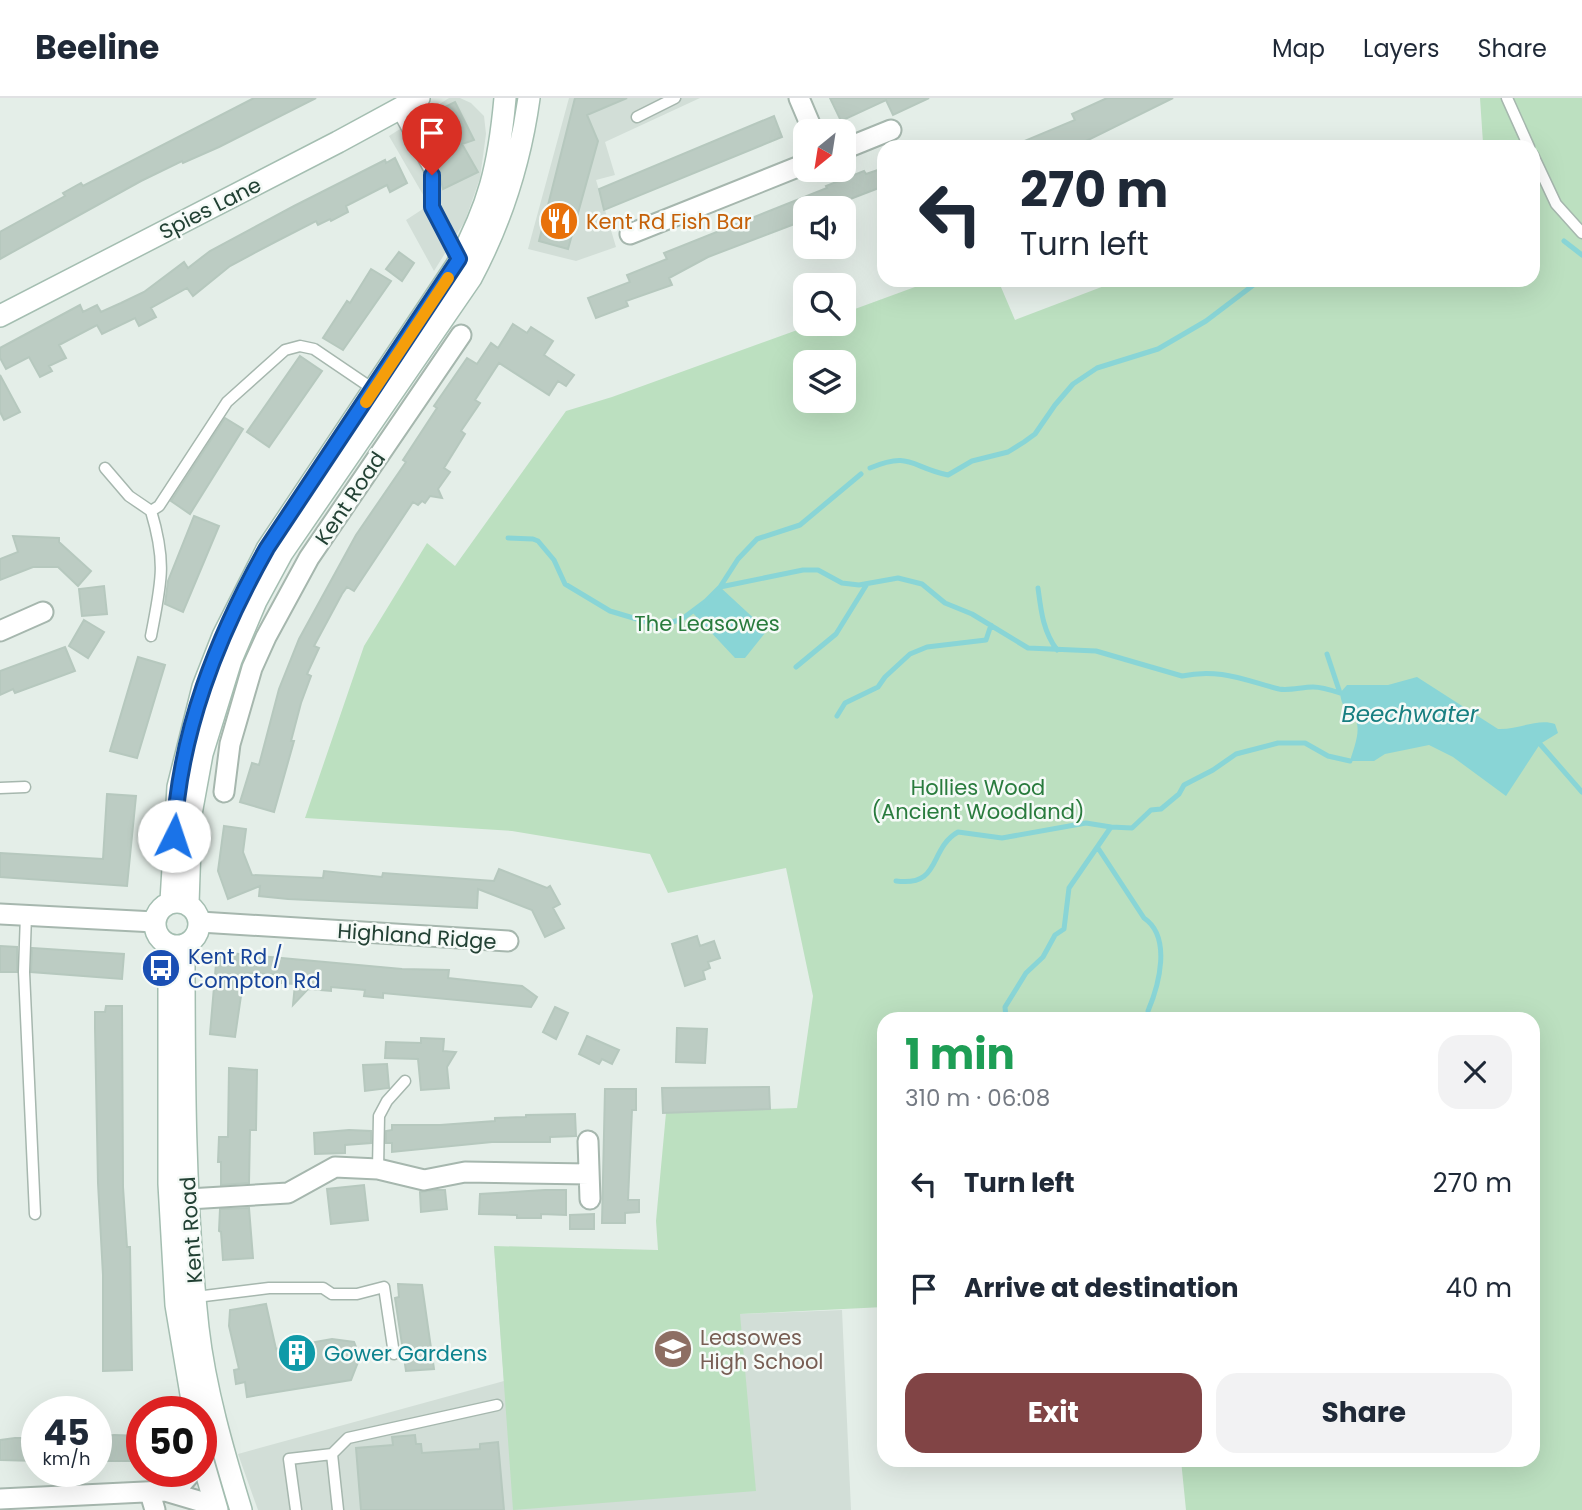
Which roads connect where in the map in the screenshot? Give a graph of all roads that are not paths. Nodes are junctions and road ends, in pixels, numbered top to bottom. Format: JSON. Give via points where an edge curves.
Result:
{"nodes":[{"id":1,"x":419,"y":98,"type":"edge"},
{"id":2,"x":505,"y":98,"type":"edge"},
{"id":3,"x":530,"y":98,"type":"edge"},
{"id":4,"x":675,"y":98,"type":"edge"},
{"id":5,"x":799,"y":98,"type":"edge"},
{"id":6,"x":1507,"y":98,"type":"edge"},
{"id":7,"x":397,"y":110,"type":"junction"},
{"id":8,"x":637,"y":117,"type":"dead end"},
{"id":9,"x":808,"y":119,"type":"edge"},
{"id":10,"x":891,"y":130,"type":"dead end"},
{"id":11,"x":1526,"y":140,"type":"edge"},
{"id":12,"x":856,"y":144,"type":"edge"},
{"id":13,"x":793,"y":169,"type":"edge"},
{"id":14,"x":1540,"y":170,"type":"edge"},
{"id":15,"x":1582,"y":233,"type":"edge"},
{"id":16,"x":630,"y":234,"type":"dead end"},
{"id":17,"x":459,"y":259,"type":"junction"},
{"id":18,"x":0,"y":316,"type":"edge"},
{"id":19,"x":461,"y":335,"type":"dead end"},
{"id":20,"x":374,"y":390,"type":"junction"},
{"id":21,"x":105,"y":468,"type":"dead end"},
{"id":22,"x":151,"y":511,"type":"junction"},
{"id":23,"x":43,"y":612,"type":"dead end"},
{"id":24,"x":0,"y":631,"type":"edge"},
{"id":25,"x":151,"y":636,"type":"dead end"},
{"id":26,"x":231,"y":660,"type":"junction"},
{"id":27,"x":252,"y":668,"type":"junction"},
{"id":28,"x":0,"y":788,"type":"edge"},
{"id":29,"x":25,"y":788,"type":"dead end"},
{"id":30,"x":224,"y":792,"type":"dead end"},
{"id":31,"x":180,"y":903,"type":"junction"},
{"id":32,"x":0,"y":914,"type":"edge"},
{"id":33,"x":26,"y":915,"type":"junction"},
{"id":34,"x":155,"y":922,"type":"junction"},
{"id":35,"x":200,"y":922,"type":"junction"},
{"id":36,"x":509,"y":942,"type":"dead end"},
{"id":37,"x":176,"y":945,"type":"junction"},
{"id":38,"x":405,"y":1080,"type":"dead end"},
{"id":39,"x":588,"y":1141,"type":"dead end"},
{"id":40,"x":378,"y":1169,"type":"junction"},
{"id":41,"x":589,"y":1174,"type":"junction"},
{"id":42,"x":188,"y":1199,"type":"junction"},
{"id":43,"x":590,"y":1199,"type":"dead end"},
{"id":44,"x":35,"y":1214,"type":"dead end"},
{"id":45,"x":196,"y":1297,"type":"junction"},
{"id":46,"x":394,"y":1354,"type":"dead end"},
{"id":47,"x":191,"y":1396,"type":"edge"},
{"id":48,"x":497,"y":1405,"type":"dead end"},
{"id":49,"x":332,"y":1454,"type":"junction"},
{"id":50,"x":174,"y":1487,"type":"edge"},
{"id":51,"x":209,"y":1487,"type":"edge"},
{"id":52,"x":157,"y":1498,"type":"edge"},
{"id":53,"x":0,"y":1499,"type":"edge"},
{"id":54,"x":215,"y":1510,"type":"edge"},
{"id":55,"x":240,"y":1510,"type":"edge"},
{"id":56,"x":296,"y":1510,"type":"edge"},
{"id":57,"x":338,"y":1510,"type":"edge"}],
"edges":[{"from":1,"to":7,"type":"main road","name":"Spies Lane"},
{"from":2,"to":17,"type":"main road","name":"Kent Road","via":[[492,186]]},
{"from":3,"to":26,"type":"main road","name":"Kent Road","via":[[523,145],[492,239],[411,368],[282,553]]},
{"from":4,"to":8,"type":"lane"},
{"from":5,"to":9,"type":"street"},
{"from":6,"to":11,"type":"lane"},
{"from":7,"to":17,"type":"lane","via":[[432,175],[432,207]]},
{"from":7,"to":18,"type":"main road","name":"Spies Lane"},
{"from":10,"to":12,"type":"street"},
{"from":13,"to":16,"type":"street"},
{"from":14,"to":15,"type":"lane","via":[[1556,204]]},
{"from":17,"to":20,"type":"main road","name":"Kent Road"},
{"from":19,"to":27,"type":"street","name":"Kent Road","via":[[309,558]]},
{"from":20,"to":22,"type":"lane","via":[[314,349],[285,350],[226,402],[159,506]]},
{"from":20,"to":31,"type":"main road","name":"Kent Road","via":[[267,548],[242,592],[203,687],[178,787]]},
{"from":21,"to":22,"type":"lane","via":[[129,496]]},
{"from":22,"to":25,"type":"lane","via":[[162,555]]},
{"from":23,"to":24,"type":"street"},
{"from":26,"to":27,"type":"street"},
{"from":26,"to":31,"type":"main road","name":"Kent Road","via":[[195,786]]},
{"from":27,"to":30,"type":"street","name":"Kent Road","via":[[230,744]]},
{"from":28,"to":29,"type":"lane"},
{"from":31,"to":34,"type":"main road","via":[[157,913]]},
{"from":31,"to":35,"type":"main road","via":[[196,911]]},
{"from":32,"to":33,"type":"street"},
{"from":33,"to":34,"type":"street"},
{"from":33,"to":44,"type":"lane","via":[[24,972]]},
{"from":34,"to":37,"type":"main road","via":[[156,931]]},
{"from":35,"to":36,"type":"street","name":"Highland Ridge"},
{"from":35,"to":37,"type":"main road","via":[[196,936]]},
{"from":37,"to":42,"type":"main road","name":"Kent Road"},
{"from":37,"to":47,"type":"main road","name":"Kent Road","via":[[169,1184],[177,1305]]},
{"from":38,"to":40,"type":"lane","via":[[379,1116]]},
{"from":39,"to":41,"type":"street"},
{"from":40,"to":41,"type":"street","via":[[424,1180],[465,1172]]},
{"from":40,"to":42,"type":"street","via":[[335,1167],[288,1193]]},
{"from":41,"to":43,"type":"street"},
{"from":42,"to":45,"type":"main road","name":"Kent Road"},
{"from":45,"to":46,"type":"lane","via":[[270,1288],[323,1288],[332,1294],[357,1294],[384,1287]]},
{"from":45,"to":55,"type":"main road","name":"Kent Road","via":[[208,1383]]},
{"from":48,"to":49,"type":"lane","via":[[348,1438]]},
{"from":49,"to":56,"type":"lane","via":[[289,1459]]},
{"from":49,"to":57,"type":"lane"},
{"from":50,"to":52,"type":"street"},
{"from":51,"to":54,"type":"main road"},
{"from":52,"to":53,"type":"street"},
{"from":52,"to":54,"type":"street","via":[[206,1503]]}]}
